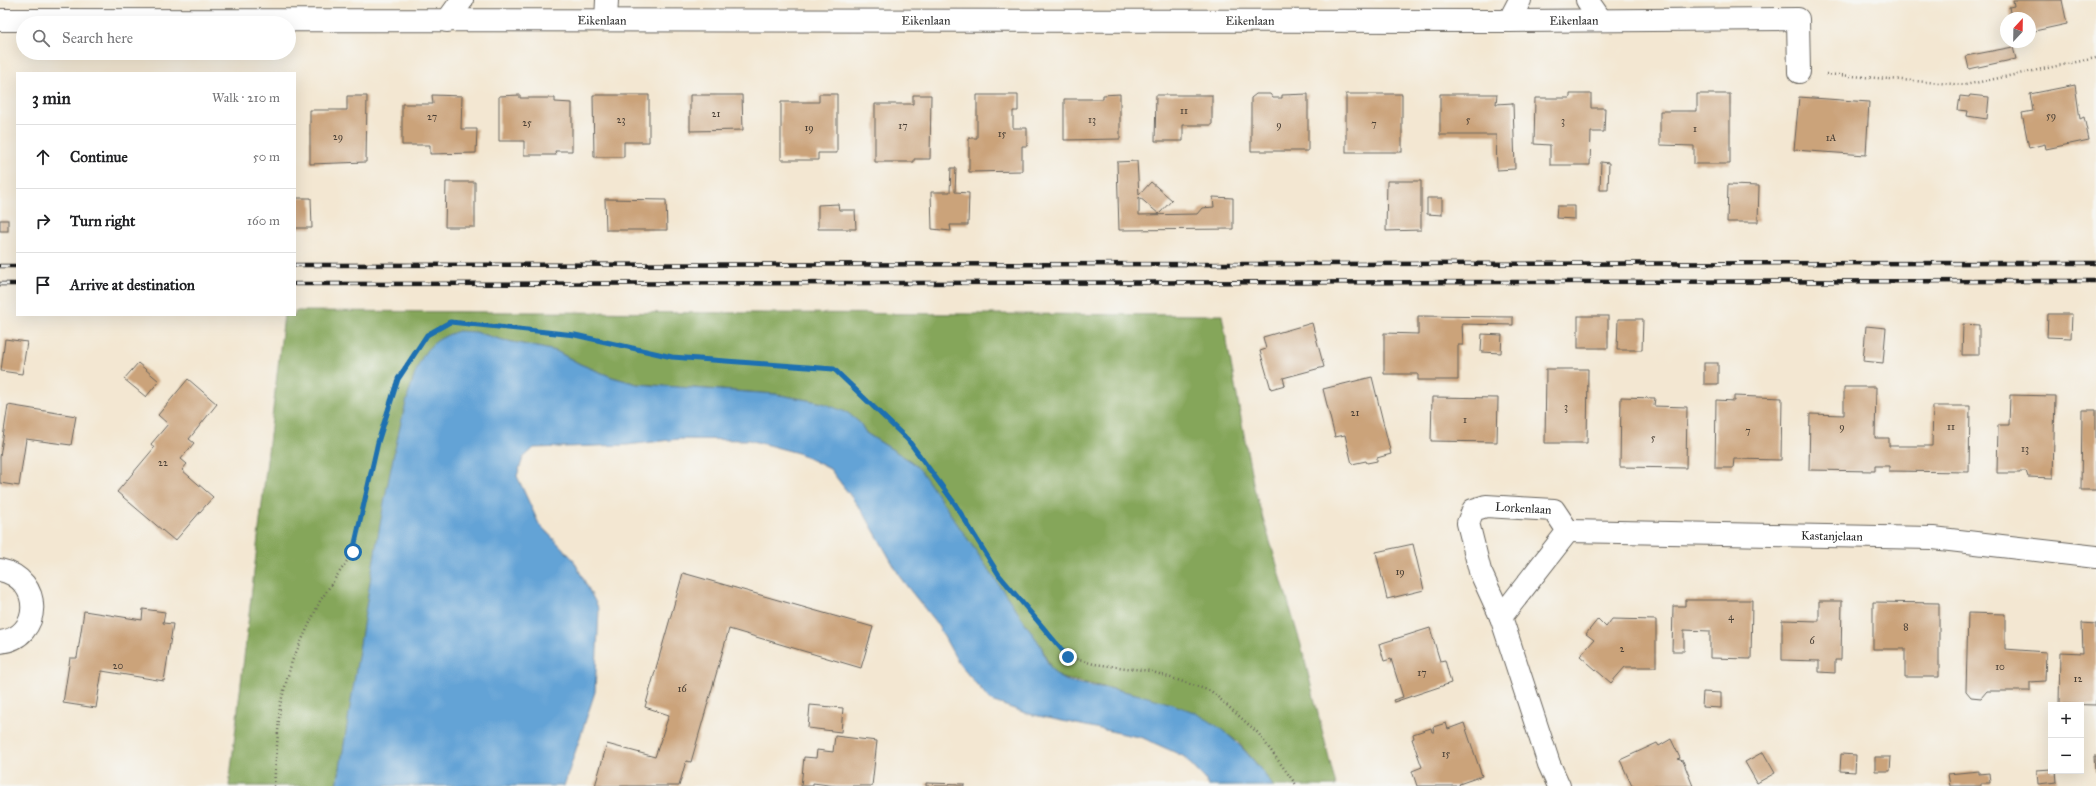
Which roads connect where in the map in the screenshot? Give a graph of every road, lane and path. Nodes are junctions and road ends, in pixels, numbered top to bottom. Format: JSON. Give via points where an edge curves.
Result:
{"nodes":[{"id":1,"x":462,"y":0,"type":"edge"},
{"id":2,"x":1520,"y":0,"type":"edge"},
{"id":3,"x":1586,"y":0,"type":"edge"},
{"id":4,"x":606,"y":10,"type":"edge"},
{"id":5,"x":0,"y":20,"type":"edge"},
{"id":6,"x":16,"y":20,"type":"edge"},
{"id":7,"x":1601,"y":20,"type":"junction"},
{"id":8,"x":296,"y":21,"type":"edge"},
{"id":9,"x":447,"y":21,"type":"junction"},
{"id":10,"x":1509,"y":21,"type":"junction"},
{"id":11,"x":2096,"y":58,"type":"edge"},
{"id":12,"x":1799,"y":72,"type":"joint"},
{"id":13,"x":1568,"y":531,"type":"junction"},
{"id":14,"x":2096,"y":557,"type":"edge"},
{"id":15,"x":0,"y":570,"type":"edge"},
{"id":16,"x":1501,"y":616,"type":"junction"},
{"id":17,"x":0,"y":642,"type":"edge"},
{"id":18,"x":274,"y":786,"type":"edge"},
{"id":19,"x":1297,"y":786,"type":"edge"},
{"id":20,"x":1559,"y":786,"type":"edge"}],
"edges":[{"from":1,"to":9,"type":"street"},
{"from":2,"to":10,"type":"street"},
{"from":3,"to":7,"type":"street"},
{"from":4,"to":9,"type":"street","name":"Eikenlaan"},
{"from":4,"to":10,"type":"street","name":"Eikenlaan"},
{"from":5,"to":6,"type":"street","name":"Eikenlaan"},
{"from":7,"to":10,"type":"street","name":"Eikenlaan"},
{"from":7,"to":12,"type":"street","name":"Eikenlaan","via":[[1798,19]]},
{"from":8,"to":9,"type":"street","name":"Eikenlaan"},
{"from":11,"to":12,"type":"path","via":[[1965,85]]},
{"from":13,"to":14,"type":"street","name":"Kastanjelaan","via":[[1933,538]]},
{"from":13,"to":16,"type":"street"},
{"from":13,"to":16,"type":"street","name":"Lorkenlaan","via":[[1554,510],[1486,506],[1474,510],[1468,523],[1480,571]]},
{"from":15,"to":17,"type":"street","via":[[9,572],[27,586],[32,597],[32,608],[30,620],[24,630],[15,637]]},
{"from":16,"to":20,"type":"street","name":"Lorkenlaan","via":[[1549,764]]},
{"from":18,"to":19,"type":"path","via":[[280,705],[292,661],[320,601],[353,552],[378,442],[398,379],[427,335],[450,322],[575,335],[672,357],[834,369],[908,440],[955,504],[999,575],[1068,657],[1094,664],[1150,671],[1211,691],[1258,733]]}]}
